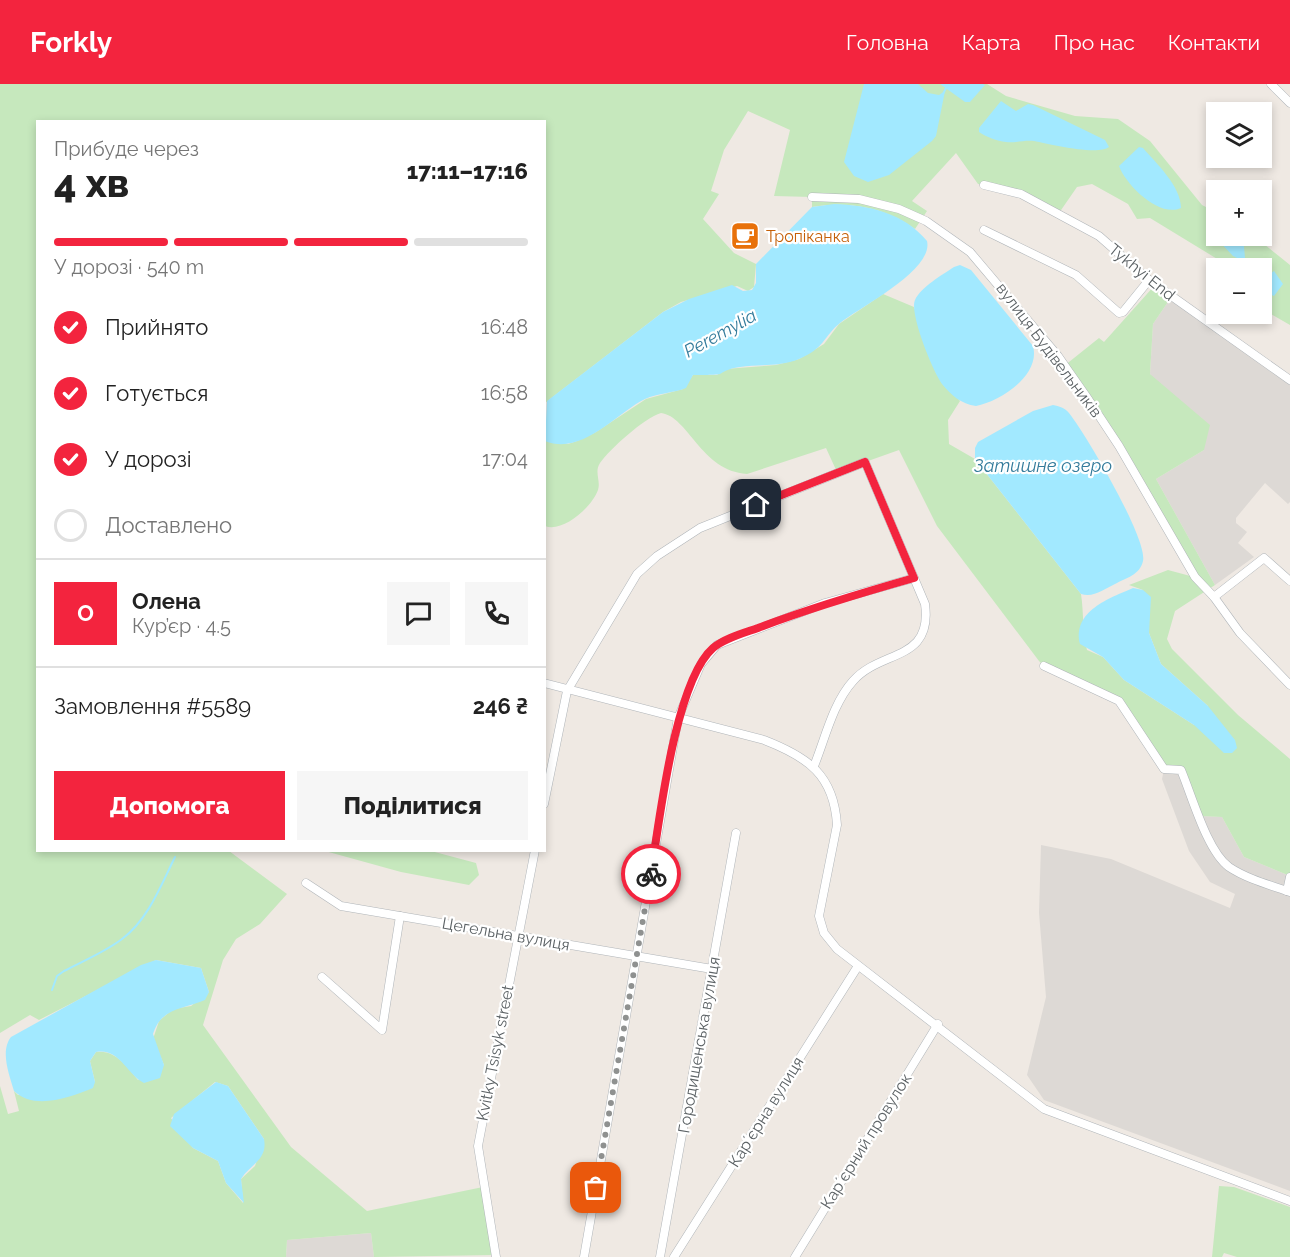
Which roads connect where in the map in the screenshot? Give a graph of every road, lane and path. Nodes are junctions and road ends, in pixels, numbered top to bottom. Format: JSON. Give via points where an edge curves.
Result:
{"nodes":[{"id":1,"x":1271,"y":84,"type":"edge"},
{"id":2,"x":1290,"y":103,"type":"edge"},
{"id":3,"x":984,"y":184,"type":"dead end"},
{"id":4,"x":812,"y":197,"type":"dead end"},
{"id":5,"x":984,"y":230,"type":"dead end"},
{"id":6,"x":1149,"y":280,"type":"junction"},
{"id":7,"x":1290,"y":380,"type":"edge"},
{"id":8,"x":914,"y":578,"type":"junction"},
{"id":9,"x":1290,"y":581,"type":"edge"},
{"id":10,"x":1215,"y":597,"type":"junction"},
{"id":11,"x":1044,"y":666,"type":"dead end"},
{"id":12,"x":546,"y":684,"type":"edge"},
{"id":13,"x":1290,"y":685,"type":"edge"},
{"id":14,"x":567,"y":691,"type":"junction"},
{"id":15,"x":678,"y":718,"type":"junction"},
{"id":16,"x":814,"y":766,"type":"junction"},
{"id":17,"x":546,"y":794,"type":"edge"},
{"id":18,"x":736,"y":833,"type":"dead end"},
{"id":19,"x":535,"y":852,"type":"edge"},
{"id":20,"x":1290,"y":877,"type":"edge"},
{"id":21,"x":306,"y":883,"type":"dead end"},
{"id":22,"x":1288,"y":892,"type":"edge"},
{"id":23,"x":400,"y":916,"type":"junction"},
{"id":24,"x":518,"y":936,"type":"junction"},
{"id":25,"x":636,"y":956,"type":"junction"},
{"id":26,"x":858,"y":966,"type":"junction"},
{"id":27,"x":712,"y":969,"type":"junction"},
{"id":28,"x":322,"y":977,"type":"dead end"},
{"id":29,"x":938,"y":1024,"type":"junction"},
{"id":30,"x":1290,"y":1201,"type":"edge"},
{"id":31,"x":496,"y":1257,"type":"edge"},
{"id":32,"x":584,"y":1257,"type":"edge"},
{"id":33,"x":660,"y":1257,"type":"edge"},
{"id":34,"x":674,"y":1257,"type":"edge"},
{"id":35,"x":795,"y":1257,"type":"edge"}],
"edges":[{"from":1,"to":2,"type":"street"},
{"from":3,"to":6,"type":"street","name":"Tykhyi End","via":[[1021,194],[1059,213],[1099,237]]},
{"from":4,"to":10,"type":"street","name":"вулиця Будівельників","via":[[859,199],[899,209],[926,221],[970,252],[1086,396],[1195,577]]},
{"from":5,"to":6,"type":"street","via":[[1076,275],[1119,313]]},
{"from":6,"to":7,"type":"street","name":"Tykhyi End"},
{"from":8,"to":14,"type":"street","via":[[865,462],[700,528],[657,556],[630,582]]},
{"from":8,"to":15,"type":"street","via":[[825,603],[717,645],[701,664]]},
{"from":8,"to":16,"type":"street","via":[[925,604],[922,636],[853,681],[844,693]]},
{"from":9,"to":10,"type":"street","via":[[1264,558]]},
{"from":10,"to":13,"type":"street","name":"вулиця Будівельників","via":[[1240,633]]},
{"from":11,"to":22,"type":"street","via":[[1119,701],[1164,769],[1181,770],[1213,848],[1227,866]]},
{"from":12,"to":14,"type":"street"},
{"from":14,"to":15,"type":"street"},
{"from":14,"to":17,"type":"street"},
{"from":15,"to":16,"type":"street","via":[[764,740],[786,748]]},
{"from":15,"to":25,"type":"street"},
{"from":16,"to":26,"type":"street","via":[[830,793],[837,825],[820,907],[821,925],[828,940]]},
{"from":18,"to":27,"type":"street","name":"Городищенська вулиця"},
{"from":19,"to":24,"type":"street","name":"Kvitky Tsisyk street"},
{"from":20,"to":22,"type":"street"},
{"from":21,"to":23,"type":"street","name":"Цегельна вулиця","via":[[341,906]]},
{"from":23,"to":24,"type":"street","name":"Цегельна вулиця"},
{"from":23,"to":28,"type":"street","via":[[382,1030]]},
{"from":24,"to":25,"type":"street","name":"Цегельна вулиця"},
{"from":24,"to":31,"type":"street","name":"Kvitky Tsisyk street","via":[[478,1146]]},
{"from":25,"to":27,"type":"street","name":"Цегельна вулиця"},
{"from":25,"to":32,"type":"street"},
{"from":26,"to":29,"type":"street"},
{"from":26,"to":34,"type":"street","name":"Карʼєрна вулиця"},
{"from":27,"to":33,"type":"street","name":"Городищенська вулиця"},
{"from":29,"to":30,"type":"street","via":[[1044,1109]]},
{"from":29,"to":35,"type":"street","name":"Карʼєрний провулок"}]}
